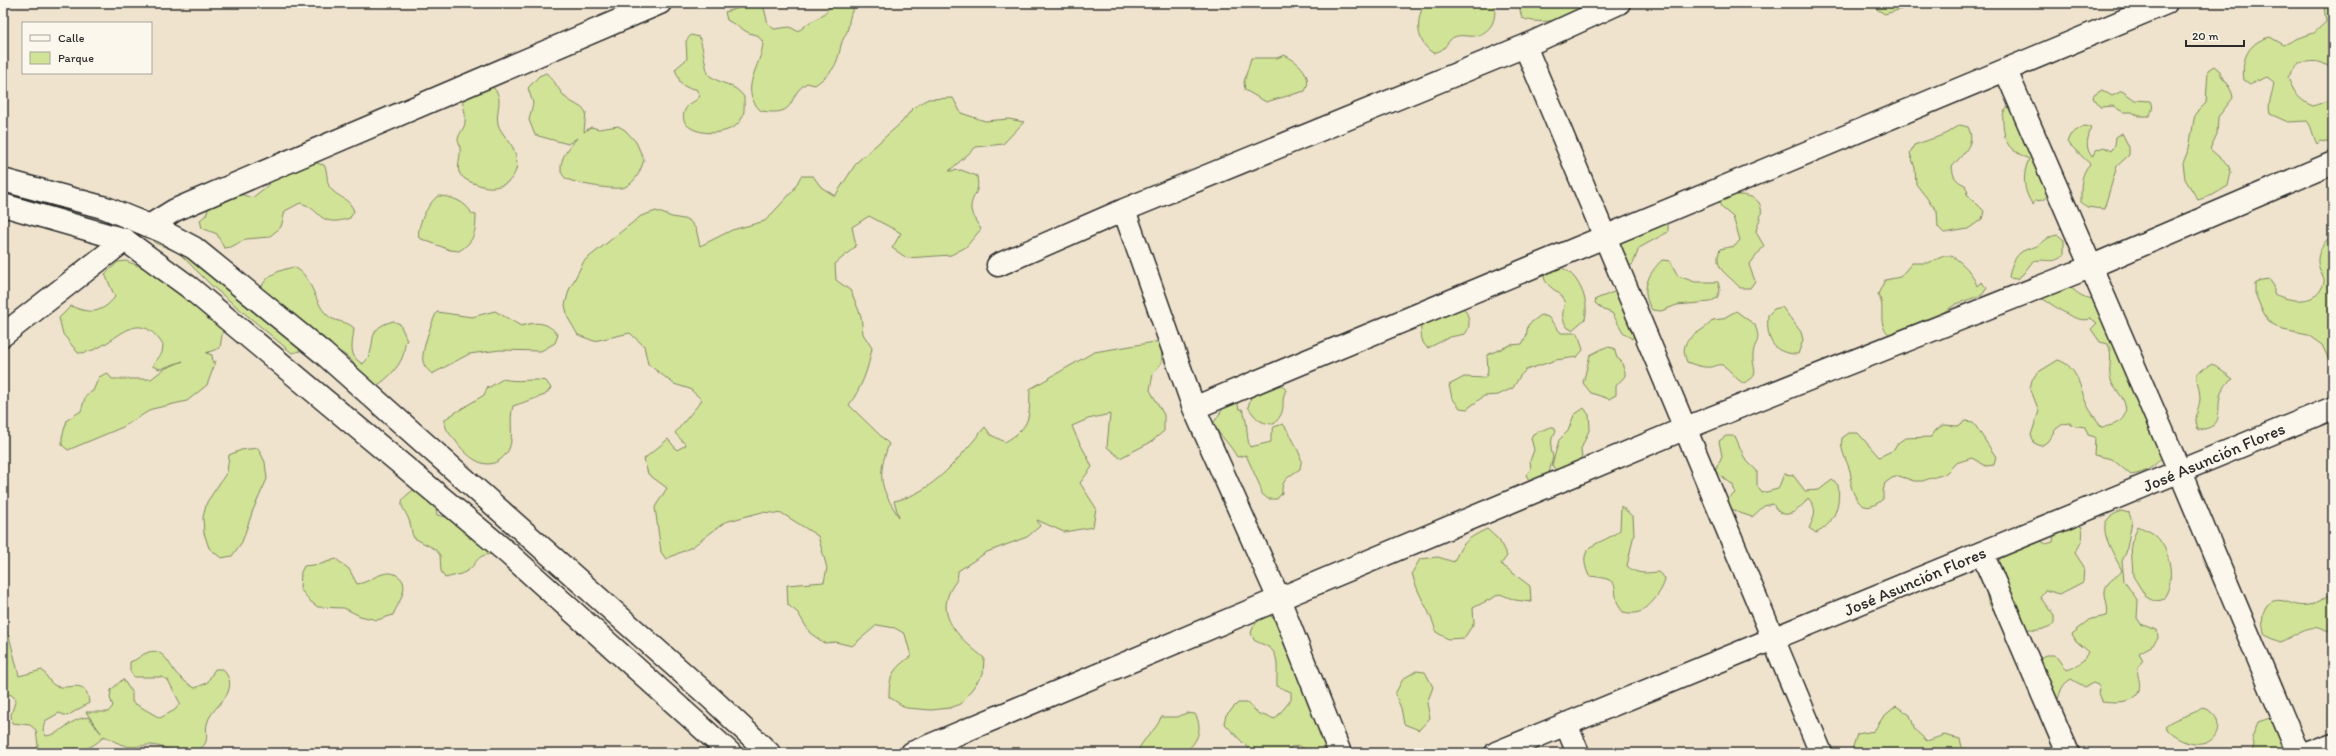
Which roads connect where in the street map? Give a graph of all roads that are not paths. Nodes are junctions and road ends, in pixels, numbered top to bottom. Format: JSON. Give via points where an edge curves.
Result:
{"nodes":[{"id":1,"x":660,"y":3,"type":"edge"},
{"id":2,"x":1619,"y":3,"type":"edge"},
{"id":3,"x":2166,"y":3,"type":"edge"},
{"id":4,"x":1524,"y":46,"type":"junction"},
{"id":5,"x":2006,"y":71,"type":"junction"},
{"id":6,"x":2333,"y":163,"type":"edge"},
{"id":7,"x":3,"y":180,"type":"edge"},
{"id":8,"x":3,"y":205,"type":"edge"},
{"id":9,"x":1124,"y":210,"type":"junction"},
{"id":10,"x":149,"y":226,"type":"junction"},
{"id":11,"x":1606,"y":236,"type":"junction"},
{"id":12,"x":125,"y":240,"type":"junction"},
{"id":13,"x":998,"y":265,"type":"dead end"},
{"id":14,"x":2090,"y":267,"type":"junction"},
{"id":15,"x":3,"y":335,"type":"edge"},
{"id":16,"x":1194,"y":408,"type":"junction"},
{"id":17,"x":2333,"y":408,"type":"edge"},
{"id":18,"x":1686,"y":428,"type":"junction"},
{"id":19,"x":2180,"y":472,"type":"junction"},
{"id":20,"x":1982,"y":553,"type":"junction"},
{"id":21,"x":1279,"y":599,"type":"junction"},
{"id":22,"x":1772,"y":640,"type":"junction"},
{"id":23,"x":1566,"y":724,"type":"junction"},
{"id":24,"x":2333,"y":744,"type":"edge"},
{"id":25,"x":730,"y":753,"type":"edge"},
{"id":26,"x":769,"y":753,"type":"edge"},
{"id":27,"x":912,"y":753,"type":"edge"},
{"id":28,"x":1340,"y":753,"type":"edge"},
{"id":29,"x":1496,"y":753,"type":"edge"},
{"id":30,"x":1578,"y":753,"type":"edge"},
{"id":31,"x":1821,"y":753,"type":"edge"},
{"id":32,"x":2068,"y":753,"type":"edge"},
{"id":33,"x":2298,"y":753,"type":"edge"},
{"id":34,"x":2309,"y":753,"type":"edge"}],
"edges":[{"from":1,"to":10,"type":"street","via":[[175,210]]},
{"from":2,"to":4,"type":"street"},
{"from":3,"to":5,"type":"street"},
{"from":4,"to":9,"type":"street"},
{"from":4,"to":11,"type":"street"},
{"from":5,"to":11,"type":"street"},
{"from":5,"to":14,"type":"street"},
{"from":6,"to":14,"type":"street"},
{"from":7,"to":10,"type":"street","via":[[106,208]]},
{"from":8,"to":12,"type":"street"},
{"from":9,"to":13,"type":"street"},
{"from":9,"to":16,"type":"street"},
{"from":10,"to":26,"type":"street","via":[[194,248],[323,353],[712,699]]},
{"from":11,"to":16,"type":"street"},
{"from":11,"to":18,"type":"street"},
{"from":12,"to":15,"type":"street"},
{"from":12,"to":25,"type":"street","via":[[189,287],[509,554]]},
{"from":14,"to":18,"type":"street"},
{"from":14,"to":19,"type":"street"},
{"from":16,"to":21,"type":"street"},
{"from":17,"to":19,"type":"street","name":"José Asunción Flores"},
{"from":18,"to":21,"type":"street"},
{"from":18,"to":22,"type":"street"},
{"from":19,"to":20,"type":"street","name":"José Asunción Flores"},
{"from":19,"to":33,"type":"street"},
{"from":20,"to":22,"type":"street","name":"José Asunción Flores"},
{"from":20,"to":32,"type":"street"},
{"from":21,"to":27,"type":"street"},
{"from":21,"to":28,"type":"street"},
{"from":22,"to":23,"type":"street","name":"José Asunción Flores"},
{"from":22,"to":31,"type":"street"},
{"from":23,"to":29,"type":"street","name":"José Asunción Flores"},
{"from":23,"to":30,"type":"street"},
{"from":24,"to":34,"type":"street"}]}
